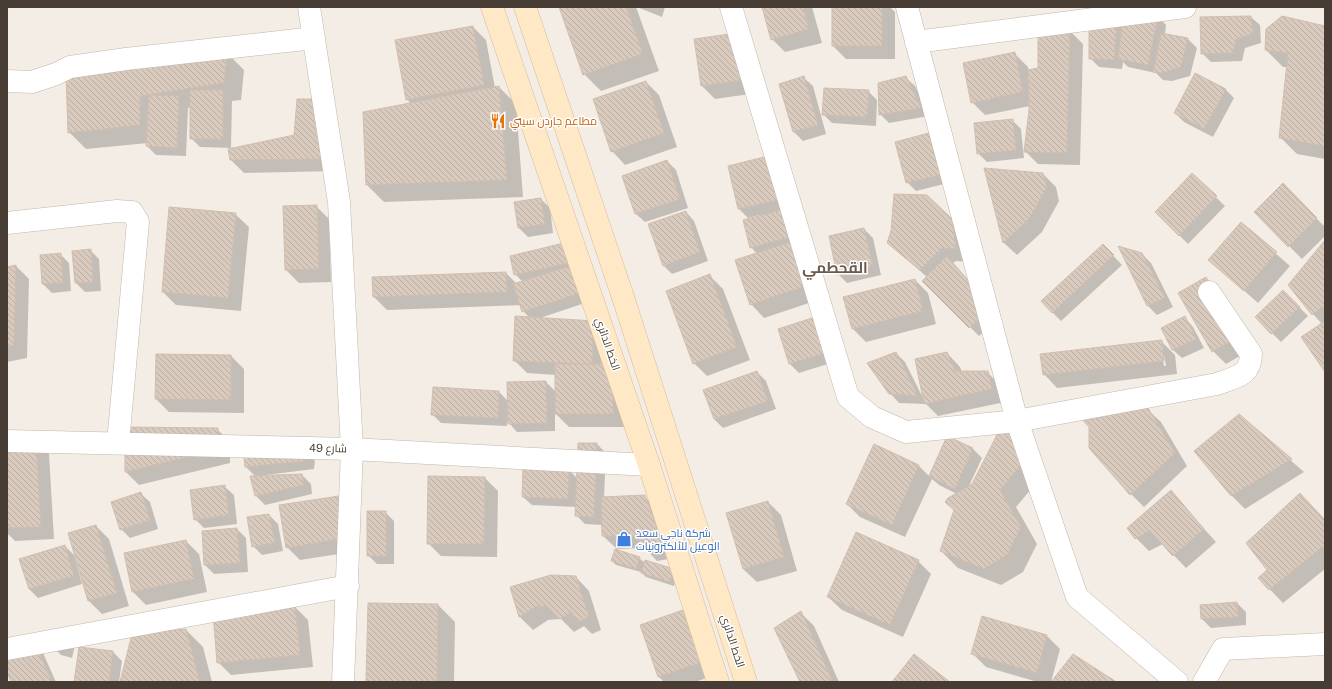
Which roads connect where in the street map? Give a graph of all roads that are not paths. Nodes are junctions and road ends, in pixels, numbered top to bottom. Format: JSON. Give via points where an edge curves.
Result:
{"nodes":[{"id":1,"x":309,"y":7,"type":"edge"},
{"id":2,"x":492,"y":7,"type":"edge"},
{"id":3,"x":525,"y":7,"type":"edge"},
{"id":4,"x":731,"y":7,"type":"edge"},
{"id":5,"x":907,"y":7,"type":"edge"},
{"id":6,"x":1185,"y":7,"type":"edge"},
{"id":7,"x":1094,"y":13,"type":"edge"},
{"id":8,"x":314,"y":38,"type":"junction"},
{"id":9,"x":916,"y":42,"type":"junction"},
{"id":10,"x":7,"y":81,"type":"edge"},
{"id":11,"x":7,"y":223,"type":"edge"},
{"id":12,"x":1209,"y":292,"type":"dead end"},
{"id":13,"x":623,"y":297,"type":"junction"},
{"id":14,"x":595,"y":307,"type":"junction"},
{"id":15,"x":1017,"y":421,"type":"junction"},
{"id":16,"x":7,"y":441,"type":"edge"},
{"id":17,"x":118,"y":443,"type":"junction"},
{"id":18,"x":352,"y":449,"type":"junction"},
{"id":19,"x":649,"y":465,"type":"junction"},
{"id":20,"x":348,"y":586,"type":"junction"},
{"id":21,"x":1325,"y":644,"type":"edge"},
{"id":22,"x":7,"y":649,"type":"edge"},
{"id":23,"x":343,"y":682,"type":"edge"},
{"id":24,"x":718,"y":682,"type":"edge"},
{"id":25,"x":746,"y":682,"type":"edge"},
{"id":26,"x":1177,"y":682,"type":"edge"},
{"id":27,"x":1204,"y":682,"type":"edge"}],
"edges":[{"from":1,"to":8,"type":"street"},
{"from":2,"to":14,"type":"main road","name":"الخط الدائري"},
{"from":3,"to":13,"type":"main road","name":"الخط الدائري"},
{"from":4,"to":15,"type":"street","via":[[848,398],[872,417],[906,432]]},
{"from":5,"to":9,"type":"street"},
{"from":6,"to":7,"type":"street"},
{"from":7,"to":9,"type":"street"},
{"from":8,"to":10,"type":"street","via":[[119,60],[70,67],[32,82]]},
{"from":8,"to":18,"type":"street","via":[[340,202]]},
{"from":9,"to":15,"type":"street"},
{"from":11,"to":17,"type":"street","via":[[117,211],[132,212],[138,222]]},
{"from":12,"to":15,"type":"street","via":[[1251,354],[1251,364],[1241,375],[1218,384]]},
{"from":13,"to":14,"type":"main road"},
{"from":13,"to":25,"type":"main road","name":"الخط الدائري"},
{"from":14,"to":19,"type":"main road","name":"الخط الدائري"},
{"from":15,"to":26,"type":"street","via":[[1077,597]]},
{"from":16,"to":17,"type":"street","name":"شارع 49"},
{"from":17,"to":18,"type":"street","name":"شارع 49"},
{"from":18,"to":19,"type":"street","name":"شارع 49"},
{"from":18,"to":20,"type":"street"},
{"from":19,"to":24,"type":"main road","name":"الخط الدائري"},
{"from":20,"to":22,"type":"street"},
{"from":20,"to":23,"type":"street"},
{"from":21,"to":27,"type":"street","via":[[1223,649]]}]}
